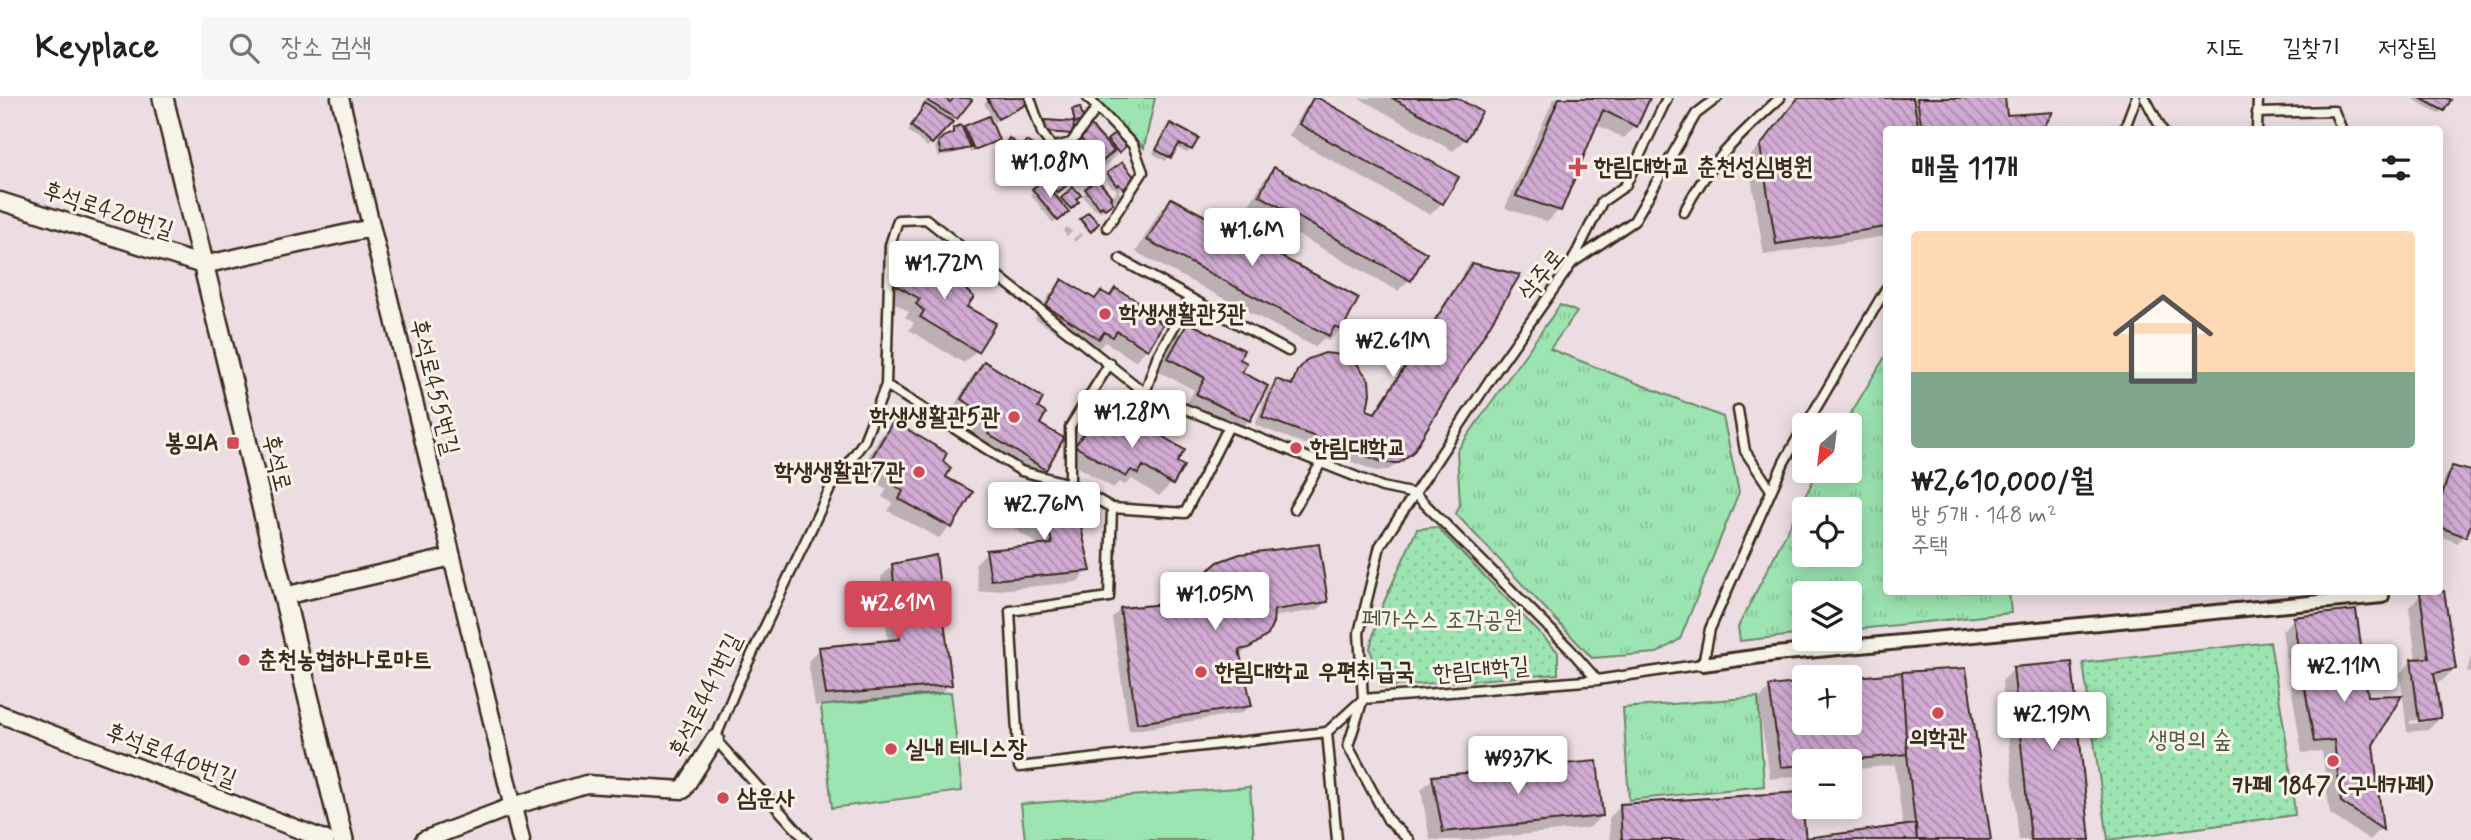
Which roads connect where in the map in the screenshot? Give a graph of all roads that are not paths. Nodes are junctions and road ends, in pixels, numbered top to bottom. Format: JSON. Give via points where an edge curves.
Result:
{"nodes":[{"id":1,"x":163,"y":98,"type":"edge"},
{"id":2,"x":340,"y":98,"type":"edge"},
{"id":3,"x":1030,"y":98,"type":"edge"},
{"id":4,"x":1088,"y":98,"type":"edge"},
{"id":5,"x":1667,"y":98,"type":"edge"},
{"id":6,"x":1717,"y":98,"type":"edge"},
{"id":7,"x":1780,"y":98,"type":"edge"},
{"id":8,"x":2136,"y":98,"type":"edge"},
{"id":9,"x":2145,"y":98,"type":"edge"},
{"id":10,"x":2258,"y":98,"type":"edge"},
{"id":11,"x":1097,"y":108,"type":"junction"},
{"id":12,"x":2257,"y":113,"type":"junction"},
{"id":13,"x":2126,"y":126,"type":"edge"},
{"id":14,"x":2160,"y":126,"type":"edge"},
{"id":15,"x":2257,"y":126,"type":"edge"},
{"id":16,"x":2340,"y":126,"type":"edge"},
{"id":17,"x":1054,"y":146,"type":"junction"},
{"id":18,"x":1074,"y":178,"type":"dead end"},
{"id":19,"x":0,"y":201,"type":"edge"},
{"id":20,"x":1684,"y":212,"type":"dead end"},
{"id":21,"x":1107,"y":227,"type":"dead end"},
{"id":22,"x":371,"y":228,"type":"junction"},
{"id":23,"x":1119,"y":259,"type":"dead end"},
{"id":24,"x":1572,"y":262,"type":"junction"},
{"id":25,"x":203,"y":265,"type":"junction"},
{"id":26,"x":1883,"y":294,"type":"edge"},
{"id":27,"x":1190,"y":298,"type":"junction"},
{"id":28,"x":1288,"y":351,"type":"dead end"},
{"id":29,"x":1110,"y":363,"type":"junction"},
{"id":30,"x":886,"y":385,"type":"junction"},
{"id":31,"x":1145,"y":393,"type":"junction"},
{"id":32,"x":1738,"y":410,"type":"dead end"},
{"id":33,"x":1813,"y":413,"type":"edge"},
{"id":34,"x":1229,"y":426,"type":"junction"},
{"id":35,"x":1792,"y":448,"type":"edge"},
{"id":36,"x":1321,"y":463,"type":"junction"},
{"id":37,"x":1070,"y":484,"type":"junction"},
{"id":38,"x":1772,"y":490,"type":"junction"},
{"id":39,"x":1415,"y":494,"type":"junction"},
{"id":40,"x":1112,"y":508,"type":"junction"},
{"id":41,"x":1294,"y":509,"type":"dead end"},
{"id":42,"x":452,"y":556,"type":"junction"},
{"id":43,"x":284,"y":596,"type":"junction"},
{"id":44,"x":2382,"y":596,"type":"dead end"},
{"id":45,"x":1703,"y":664,"type":"junction"},
{"id":46,"x":1597,"y":680,"type":"junction"},
{"id":47,"x":1363,"y":699,"type":"junction"},
{"id":48,"x":0,"y":714,"type":"edge"},
{"id":49,"x":1327,"y":732,"type":"junction"},
{"id":50,"x":715,"y":739,"type":"junction"},
{"id":51,"x":513,"y":806,"type":"junction"},
{"id":52,"x":326,"y":840,"type":"edge"},
{"id":53,"x":343,"y":840,"type":"edge"},
{"id":54,"x":424,"y":840,"type":"edge"},
{"id":55,"x":521,"y":840,"type":"edge"},
{"id":56,"x":806,"y":840,"type":"edge"},
{"id":57,"x":1337,"y":840,"type":"edge"},
{"id":58,"x":1409,"y":840,"type":"edge"}],
"edges":[{"from":1,"to":25,"type":"street","name":"후석로"},
{"from":2,"to":22,"type":"street","name":"후석로455번길"},
{"from":3,"to":17,"type":"lane","via":[[1042,133]]},
{"from":4,"to":11,"type":"lane"},
{"from":5,"to":24,"type":"lane","via":[[1625,186],[1602,202]]},
{"from":6,"to":24,"type":"lane","name":"삭주로","via":[[1696,114],[1634,221]]},
{"from":7,"to":20,"type":"lane","via":[[1711,166]]},
{"from":8,"to":13,"type":"lane"},
{"from":9,"to":14,"type":"lane"},
{"from":10,"to":12,"type":"lane"},
{"from":11,"to":17,"type":"lane","via":[[1070,143]]},
{"from":11,"to":21,"type":"lane","via":[[1133,145],[1143,172]]},
{"from":12,"to":15,"type":"lane"},
{"from":12,"to":16,"type":"lane","via":[[2334,111]]},
{"from":17,"to":18,"type":"lane"},
{"from":19,"to":25,"type":"street","name":"후석로420번길"},
{"from":22,"to":25,"type":"street"},
{"from":22,"to":42,"type":"street","name":"후석로455번길"},
{"from":23,"to":27,"type":"lane"},
{"from":24,"to":39,"type":"lane","name":"삭주로"},
{"from":25,"to":43,"type":"street","name":"후석로"},
{"from":26,"to":33,"type":"lane"},
{"from":27,"to":28,"type":"lane"},
{"from":27,"to":31,"type":"lane","via":[[1157,357]]},
{"from":29,"to":30,"type":"lane","name":"후석로441번길","via":[[926,219],[898,220],[890,245]]},
{"from":29,"to":31,"type":"lane"},
{"from":29,"to":37,"type":"lane","via":[[1070,427]]},
{"from":30,"to":37,"type":"lane","via":[[1021,471]]},
{"from":30,"to":50,"type":"lane","name":"후석로441번길","via":[[864,441],[829,491]]},
{"from":31,"to":34,"type":"lane"},
{"from":32,"to":38,"type":"lane","via":[[1745,451]]},
{"from":34,"to":36,"type":"lane"},
{"from":34,"to":40,"type":"lane","via":[[1185,513]]},
{"from":35,"to":38,"type":"lane"},
{"from":36,"to":39,"type":"lane","via":[[1382,487]]},
{"from":36,"to":41,"type":"lane"},
{"from":37,"to":40,"type":"lane"},
{"from":38,"to":45,"type":"lane","via":[[1710,629]]},
{"from":39,"to":46,"type":"lane"},
{"from":39,"to":47,"type":"lane","name":"삭주로","via":[[1380,546],[1359,633]]},
{"from":40,"to":49,"type":"lane","via":[[1109,597],[1010,611],[1019,767]]},
{"from":42,"to":43,"type":"street"},
{"from":42,"to":51,"type":"street","name":"후석로455번길"},
{"from":43,"to":53,"type":"street","name":"후석로"},
{"from":44,"to":45,"type":"street"},
{"from":45,"to":46,"type":"lane","name":"한림대학길"},
{"from":46,"to":47,"type":"lane","name":"한림대학길"},
{"from":47,"to":49,"type":"lane"},
{"from":47,"to":58,"type":"lane","via":[[1348,746],[1388,820]]},
{"from":48,"to":52,"type":"street","name":"후석로440번길"},
{"from":49,"to":57,"type":"lane"},
{"from":50,"to":51,"type":"street","name":"후석로441번길","via":[[683,790],[586,784]]},
{"from":50,"to":56,"type":"lane"},
{"from":51,"to":54,"type":"street","name":"후석로441번길"},
{"from":51,"to":55,"type":"street","name":"후석로455번길"}]}
